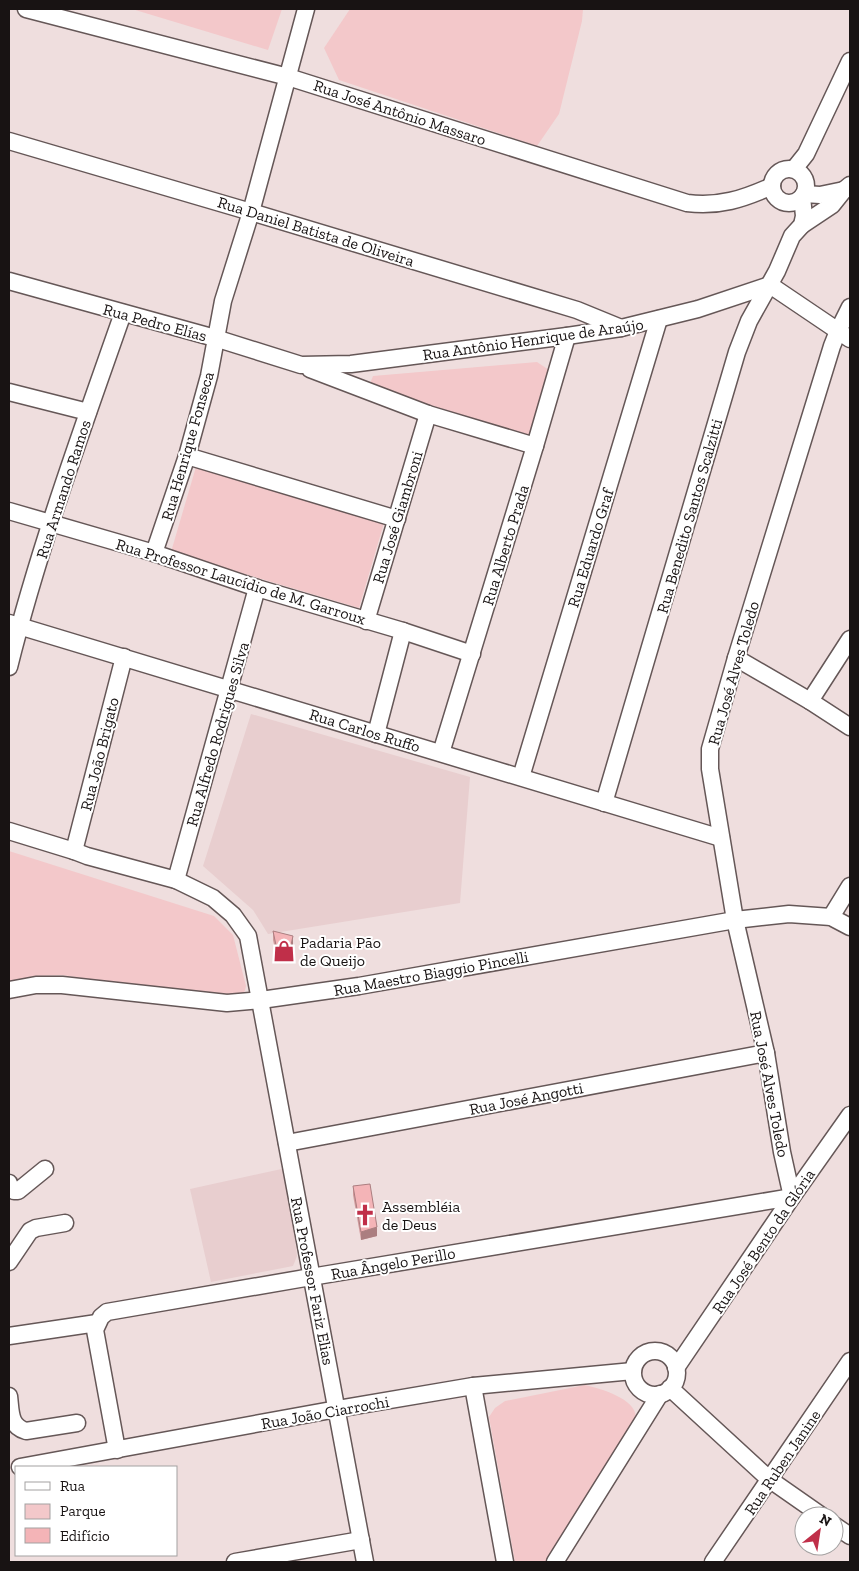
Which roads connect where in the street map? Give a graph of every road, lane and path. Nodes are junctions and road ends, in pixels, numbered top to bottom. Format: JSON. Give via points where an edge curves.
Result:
{"nodes":[{"id":1,"x":26,"y":9,"type":"edge"},
{"id":2,"x":306,"y":9,"type":"edge"},
{"id":3,"x":850,"y":61,"type":"edge"},
{"id":4,"x":288,"y":77,"type":"junction"},
{"id":5,"x":9,"y":141,"type":"edge"},
{"id":6,"x":794,"y":169,"type":"junction"},
{"id":7,"x":772,"y":186,"type":"junction"},
{"id":8,"x":847,"y":188,"type":"edge"},
{"id":9,"x":798,"y":198,"type":"junction"},
{"id":10,"x":251,"y":212,"type":"junction"},
{"id":11,"x":797,"y":230,"type":"junction"},
{"id":12,"x":9,"y":281,"type":"edge"},
{"id":13,"x":770,"y":285,"type":"junction"},
{"id":14,"x":850,"y":308,"type":"edge"},
{"id":15,"x":123,"y":313,"type":"junction"},
{"id":16,"x":659,"y":319,"type":"junction"},
{"id":17,"x":620,"y":328,"type":"junction"},
{"id":18,"x":844,"y":335,"type":"edge"},
{"id":19,"x":567,"y":336,"type":"junction"},
{"id":20,"x":216,"y":338,"type":"junction"},
{"id":21,"x":351,"y":364,"type":"joint"},
{"id":22,"x":301,"y":365,"type":"junction"},
{"id":23,"x":9,"y":392,"type":"edge"},
{"id":24,"x":88,"y":412,"type":"junction"},
{"id":25,"x":428,"y":414,"type":"junction"},
{"id":26,"x":535,"y":446,"type":"junction"},
{"id":27,"x":187,"y":456,"type":"junction"},
{"id":28,"x":9,"y":511,"type":"edge"},
{"id":29,"x":397,"y":519,"type":"junction"},
{"id":30,"x":50,"y":522,"type":"junction"},
{"id":31,"x":154,"y":553,"type":"junction"},
{"id":32,"x":257,"y":588,"type":"junction"},
{"id":33,"x":366,"y":621,"type":"junction"},
{"id":34,"x":14,"y":624,"type":"edge"},
{"id":35,"x":403,"y":631,"type":"junction"},
{"id":36,"x":850,"y":639,"type":"edge"},
{"id":37,"x":472,"y":654,"type":"junction"},
{"id":38,"x":124,"y":658,"type":"junction"},
{"id":39,"x":736,"y":658,"type":"junction"},
{"id":40,"x":9,"y":668,"type":"edge"},
{"id":41,"x":229,"y":689,"type":"junction"},
{"id":42,"x":810,"y":701,"type":"junction"},
{"id":43,"x":850,"y":727,"type":"edge"},
{"id":44,"x":376,"y":734,"type":"junction"},
{"id":45,"x":441,"y":753,"type":"junction"},
{"id":46,"x":521,"y":777,"type":"junction"},
{"id":47,"x":604,"y":803,"type":"junction"},
{"id":48,"x":9,"y":832,"type":"edge"},
{"id":49,"x":722,"y":838,"type":"junction"},
{"id":50,"x":74,"y":851,"type":"junction"},
{"id":51,"x":176,"y":880,"type":"junction"},
{"id":52,"x":850,"y":886,"type":"edge"},
{"id":53,"x":831,"y":917,"type":"junction"},
{"id":54,"x":735,"y":920,"type":"junction"},
{"id":55,"x":850,"y":927,"type":"edge"},
{"id":56,"x":9,"y":990,"type":"edge"},
{"id":57,"x":261,"y":1000,"type":"junction"},
{"id":58,"x":766,"y":1053,"type":"junction"},
{"id":59,"x":850,"y":1115,"type":"edge"},
{"id":60,"x":287,"y":1142,"type":"junction"},
{"id":61,"x":45,"y":1169,"type":"dead end"},
{"id":62,"x":9,"y":1183,"type":"edge"},
{"id":63,"x":792,"y":1197,"type":"junction"},
{"id":64,"x":65,"y":1223,"type":"dead end"},
{"id":65,"x":9,"y":1262,"type":"edge"},
{"id":66,"x":311,"y":1277,"type":"junction"},
{"id":67,"x":97,"y":1323,"type":"junction"},
{"id":68,"x":9,"y":1336,"type":"edge"},
{"id":69,"x":850,"y":1361,"type":"edge"},
{"id":70,"x":676,"y":1368,"type":"junction"},
{"id":71,"x":633,"y":1371,"type":"junction"},
{"id":72,"x":473,"y":1386,"type":"junction"},
{"id":73,"x":665,"y":1391,"type":"junction"},
{"id":74,"x":9,"y":1396,"type":"edge"},
{"id":75,"x":337,"y":1409,"type":"junction"},
{"id":76,"x":77,"y":1423,"type":"dead end"},
{"id":77,"x":117,"y":1450,"type":"junction"},
{"id":78,"x":29,"y":1466,"type":"edge"},
{"id":79,"x":769,"y":1479,"type":"junction"},
{"id":80,"x":808,"y":1506,"type":"edge"},
{"id":81,"x":361,"y":1540,"type":"junction"},
{"id":82,"x":235,"y":1562,"type":"edge"},
{"id":83,"x":365,"y":1562,"type":"edge"},
{"id":84,"x":505,"y":1562,"type":"edge"},
{"id":85,"x":555,"y":1562,"type":"edge"},
{"id":86,"x":713,"y":1562,"type":"edge"}],
"edges":[{"from":1,"to":4,"type":"street","name":"Rua José Antônio Massaro"},
{"from":2,"to":4,"type":"street","name":"Rua Henrique Fonseca"},
{"from":3,"to":6,"type":"street","via":[[806,154]]},
{"from":4,"to":7,"type":"street","name":"Rua José Antônio Massaro","via":[[687,203],[728,202]]},
{"from":4,"to":10,"type":"street","name":"Rua Henrique Fonseca"},
{"from":5,"to":10,"type":"street","name":"Rua Daniel Batista de Oliveira"},
{"from":6,"to":7,"type":"street","via":[[778,172]]},
{"from":6,"to":9,"type":"street","via":[[806,182],[806,188]]},
{"from":7,"to":9,"type":"street","via":[[780,201]]},
{"from":8,"to":9,"type":"street"},
{"from":8,"to":11,"type":"street","via":[[832,205]]},
{"from":9,"to":11,"type":"street","name":"Rua Benedito Santos Scalzitti","via":[[804,216]]},
{"from":10,"to":17,"type":"street","name":"Rua Daniel Batista de Oliveira","via":[[577,310]]},
{"from":10,"to":20,"type":"street","name":"Rua Henrique Fonseca","via":[[223,301]]},
{"from":11,"to":13,"type":"street","name":"Rua Benedito Santos Scalzitti"},
{"from":12,"to":15,"type":"street","name":"Rua Pedro Elías"},
{"from":13,"to":16,"type":"street","name":"Rua Antônio Henrique de Araújo"},
{"from":13,"to":18,"type":"street"},
{"from":13,"to":47,"type":"street","name":"Rua Benedito Santos Scalzitti","via":[[737,352]]},
{"from":14,"to":18,"type":"street","name":"Rua José Alves Toledo"},
{"from":15,"to":20,"type":"street","name":"Rua Pedro Elías"},
{"from":15,"to":24,"type":"street","name":"Rua Armando Ramos"},
{"from":16,"to":17,"type":"street","name":"Rua Antônio Henrique de Araújo"},
{"from":16,"to":46,"type":"street","name":"Rua Eduardo Graf"},
{"from":17,"to":19,"type":"street","name":"Rua Antônio Henrique de Araújo"},
{"from":18,"to":39,"type":"street","name":"Rua José Alves Toledo"},
{"from":19,"to":21,"type":"street","name":"Rua Antônio Henrique de Araújo"},
{"from":19,"to":26,"type":"street","name":"Rua Alberto Prada"},
{"from":20,"to":22,"type":"street","name":"Rua Pedro Elías"},
{"from":20,"to":27,"type":"street","name":"Rua Henrique Fonseca"},
{"from":21,"to":22,"type":"street","name":"Rua Pedro Elías"},
{"from":22,"to":25,"type":"street","name":"Rua Pedro Elías"},
{"from":23,"to":24,"type":"street"},
{"from":24,"to":30,"type":"street","name":"Rua Armando Ramos"},
{"from":25,"to":26,"type":"street","name":"Rua Pedro Elías"},
{"from":25,"to":29,"type":"street","name":"Rua José Giambroni"},
{"from":26,"to":37,"type":"street","name":"Rua Alberto Prada"},
{"from":27,"to":29,"type":"street"},
{"from":27,"to":31,"type":"street","name":"Rua Henrique Fonseca"},
{"from":28,"to":30,"type":"street","name":"Rua Professor Laucídio de M. Garroux"},
{"from":29,"to":33,"type":"street","name":"Rua José Giambroni"},
{"from":30,"to":31,"type":"street","name":"Rua Professor Laucídio de M. Garroux"},
{"from":30,"to":34,"type":"street","name":"Rua Armando Ramos"},
{"from":31,"to":32,"type":"street","name":"Rua Professor Laucídio de M. Garroux"},
{"from":32,"to":33,"type":"street","name":"Rua Professor Laucídio de M. Garroux"},
{"from":32,"to":41,"type":"street","name":"Rua Alfredo Rodrigues Silva"},
{"from":33,"to":35,"type":"street","name":"Rua Professor Laucídio de M. Garroux"},
{"from":34,"to":38,"type":"street","name":"Rua Carlos Ruffo"},
{"from":34,"to":40,"type":"street","name":"Rua Armando Ramos"},
{"from":35,"to":37,"type":"street","name":"Rua Professor Laucídio de M. Garroux"},
{"from":35,"to":44,"type":"street"},
{"from":36,"to":42,"type":"street"},
{"from":37,"to":45,"type":"street","name":"Rua Alberto Prada"},
{"from":38,"to":41,"type":"street","name":"Rua Carlos Ruffo"},
{"from":38,"to":50,"type":"street","name":"Rua João Brigato"},
{"from":39,"to":42,"type":"street"},
{"from":39,"to":49,"type":"street","name":"Rua José Alves Toledo","via":[[710,749],[710,769]]},
{"from":41,"to":44,"type":"street","name":"Rua Carlos Ruffo"},
{"from":41,"to":51,"type":"street","name":"Rua Alfredo Rodrigues Silva"},
{"from":42,"to":43,"type":"street"},
{"from":44,"to":45,"type":"street","name":"Rua Carlos Ruffo"},
{"from":45,"to":46,"type":"street","name":"Rua Carlos Ruffo"},
{"from":46,"to":47,"type":"street","name":"Rua Carlos Ruffo"},
{"from":47,"to":49,"type":"street","name":"Rua Carlos Ruffo"},
{"from":48,"to":50,"type":"street","name":"Rua Professor Fariz Elias"},
{"from":49,"to":54,"type":"street","name":"Rua José Alves Toledo"},
{"from":50,"to":51,"type":"street","name":"Rua Professor Fariz Elias"},
{"from":51,"to":57,"type":"street","name":"Rua Professor Fariz Elias","via":[[213,898],[233,915],[248,936]]},
{"from":52,"to":53,"type":"street"},
{"from":53,"to":54,"type":"street","name":"Rua Maestro Biaggio Pincelli","via":[[789,914]]},
{"from":53,"to":55,"type":"street","name":"Rua Maestro Biaggio Pincelli"},
{"from":54,"to":57,"type":"street","name":"Rua Maestro Biaggio Pincelli","via":[[359,986]]},
{"from":54,"to":58,"type":"street","name":"Rua José Alves Toledo"},
{"from":56,"to":57,"type":"street","name":"Rua Maestro Biaggio Pincelli","via":[[62,985],[227,1003]]},
{"from":57,"to":60,"type":"street","name":"Rua Professor Fariz Elias"},
{"from":58,"to":60,"type":"street","name":"Rua José Angotti"},
{"from":58,"to":63,"type":"street","name":"Rua José Alves Toledo"},
{"from":59,"to":63,"type":"street","name":"Rua José Bento da Glória"},
{"from":60,"to":66,"type":"street","name":"Rua Professor Fariz Elias"},
{"from":61,"to":62,"type":"street","via":[[18,1191],[10,1188]]},
{"from":63,"to":66,"type":"street","name":"Rua Ângelo Perillo"},
{"from":63,"to":70,"type":"street","name":"Rua José Bento da Glória"},
{"from":64,"to":65,"type":"street","via":[[30,1231]]},
{"from":66,"to":67,"type":"street","name":"Rua Ângelo Perillo","via":[[107,1312]]},
{"from":66,"to":75,"type":"street","name":"Rua Professor Fariz Elias"},
{"from":67,"to":68,"type":"street"},
{"from":67,"to":77,"type":"street","via":[[95,1330]]},
{"from":69,"to":79,"type":"street","name":"Rua Ruben Janine"},
{"from":70,"to":71,"type":"street","via":[[669,1356],[657,1351],[638,1358]]},
{"from":70,"to":73,"type":"street","via":[[675,1382]]},
{"from":71,"to":72,"type":"street","name":"Rua João Ciarrochi"},
{"from":71,"to":73,"type":"street","via":[[641,1390],[654,1395]]},
{"from":72,"to":75,"type":"street","name":"Rua João Ciarrochi"},
{"from":72,"to":84,"type":"street"},
{"from":73,"to":79,"type":"street"},
{"from":73,"to":85,"type":"street"},
{"from":74,"to":76,"type":"street","via":[[13,1423],[26,1431]]},
{"from":75,"to":77,"type":"street","name":"Rua João Ciarrochi"},
{"from":75,"to":81,"type":"street","name":"Rua Professor Fariz Elias"},
{"from":77,"to":78,"type":"street","name":"Rua João Ciarrochi"},
{"from":79,"to":80,"type":"street"},
{"from":79,"to":86,"type":"street","name":"Rua Ruben Janine"},
{"from":81,"to":82,"type":"street"},
{"from":81,"to":83,"type":"street","name":"Rua Professor Fariz Elias"}]}
